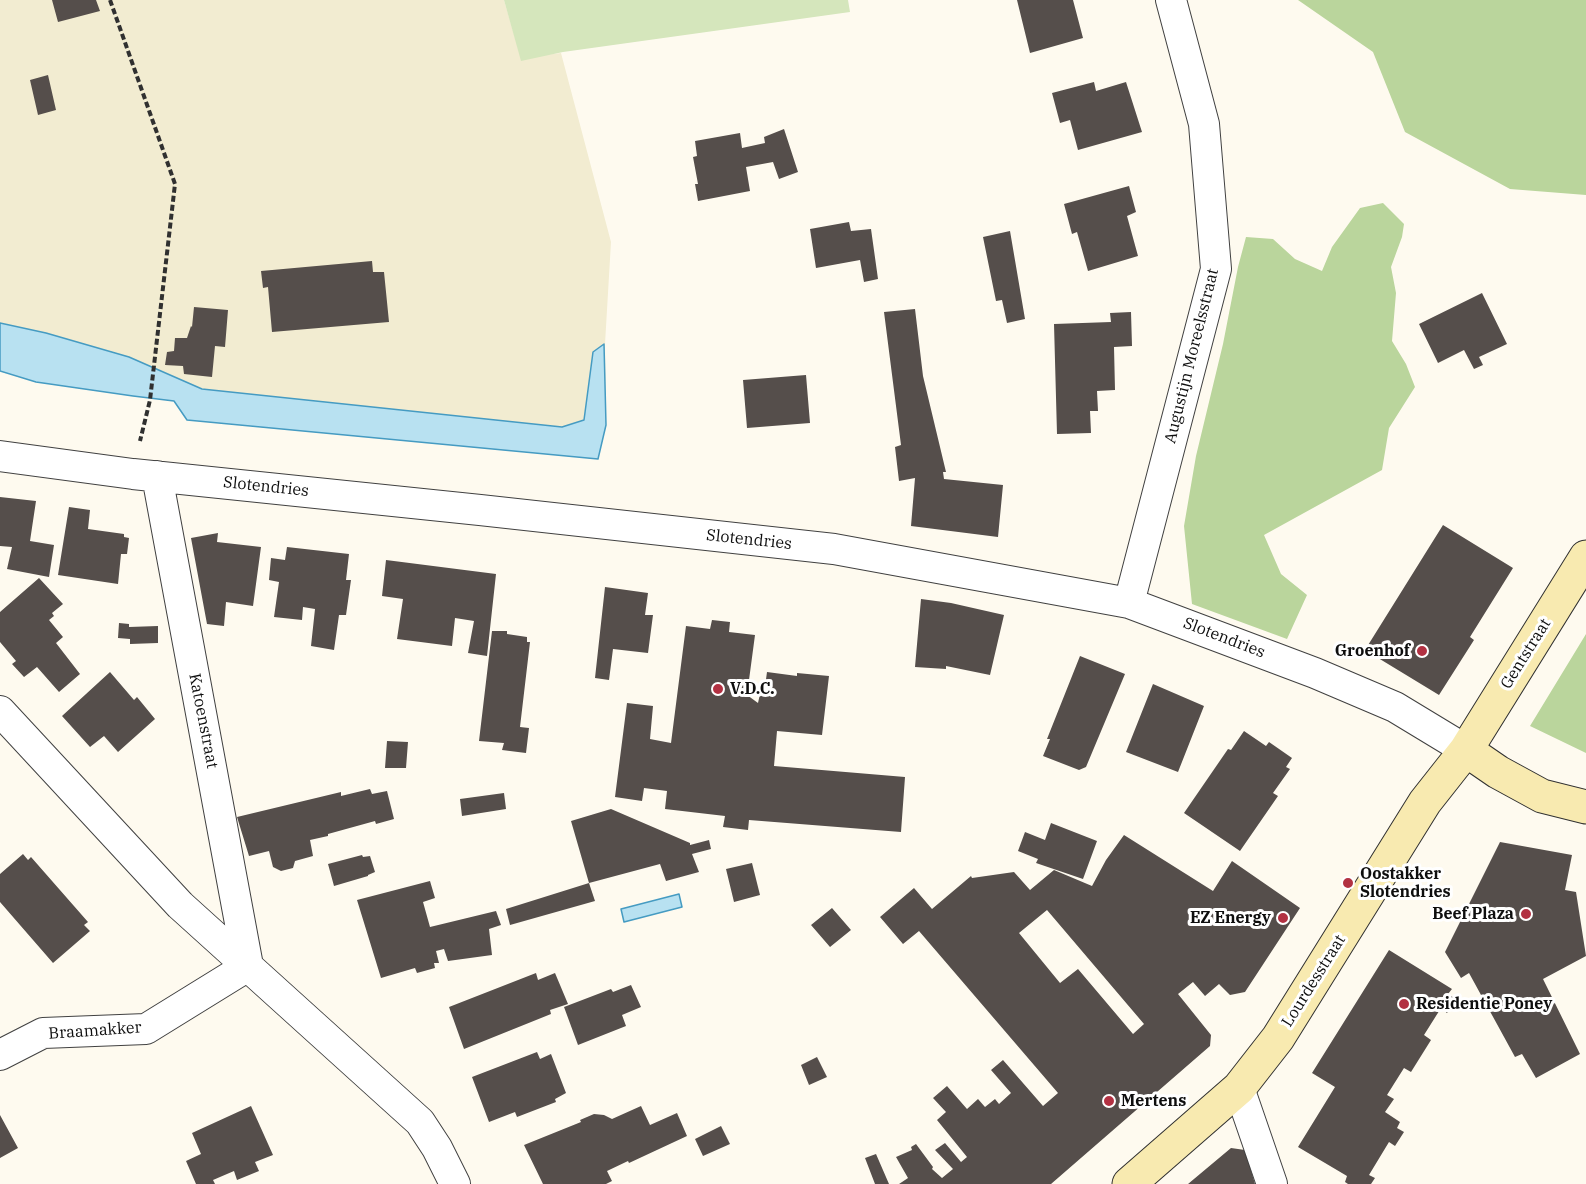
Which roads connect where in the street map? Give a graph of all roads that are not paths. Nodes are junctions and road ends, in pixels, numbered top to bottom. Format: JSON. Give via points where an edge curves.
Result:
{"nodes":[{"id":1,"x":1171,"y":0,"type":"edge"},
{"id":2,"x":0,"y":456,"type":"edge"},
{"id":3,"x":145,"y":475,"type":"junction"},
{"id":4,"x":1586,"y":556,"type":"edge"},
{"id":5,"x":1129,"y":603,"type":"junction"},
{"id":6,"x":0,"y":711,"type":"edge"},
{"id":7,"x":1466,"y":750,"type":"junction"},
{"id":8,"x":1586,"y":807,"type":"edge"},
{"id":9,"x":248,"y":966,"type":"junction"},
{"id":10,"x":0,"y":1055,"type":"edge"},
{"id":11,"x":1239,"y":1088,"type":"junction"},
{"id":12,"x":455,"y":1184,"type":"edge"},
{"id":13,"x":1129,"y":1184,"type":"edge"},
{"id":14,"x":1272,"y":1184,"type":"edge"}],
"edges":[{"from":1,"to":5,"type":"street","name":"Augustijn Moreelsstraat","via":[[1204,124],[1216,269]]},
{"from":2,"to":3,"type":"street","name":"Slotendries"},
{"from":3,"to":5,"type":"street","name":"Slotendries","via":[[834,549]]},
{"from":3,"to":9,"type":"street","name":"Katoenstraat"},
{"from":4,"to":7,"type":"street","name":"Gentstraat"},
{"from":5,"to":7,"type":"street","name":"Slotendries","via":[[1395,707]]},
{"from":6,"to":9,"type":"street","via":[[180,905]]},
{"from":7,"to":8,"type":"street","via":[[1542,796]]},
{"from":7,"to":11,"type":"street","name":"Lourdesstraat","via":[[1425,802],[1278,1038]]},
{"from":9,"to":10,"type":"street","name":"Braamakker","via":[[146,1029],[43,1034]]},
{"from":9,"to":12,"type":"street","via":[[420,1122]]},
{"from":11,"to":13,"type":"street","name":"Lourdesstraat"},
{"from":11,"to":14,"type":"street"}]}
